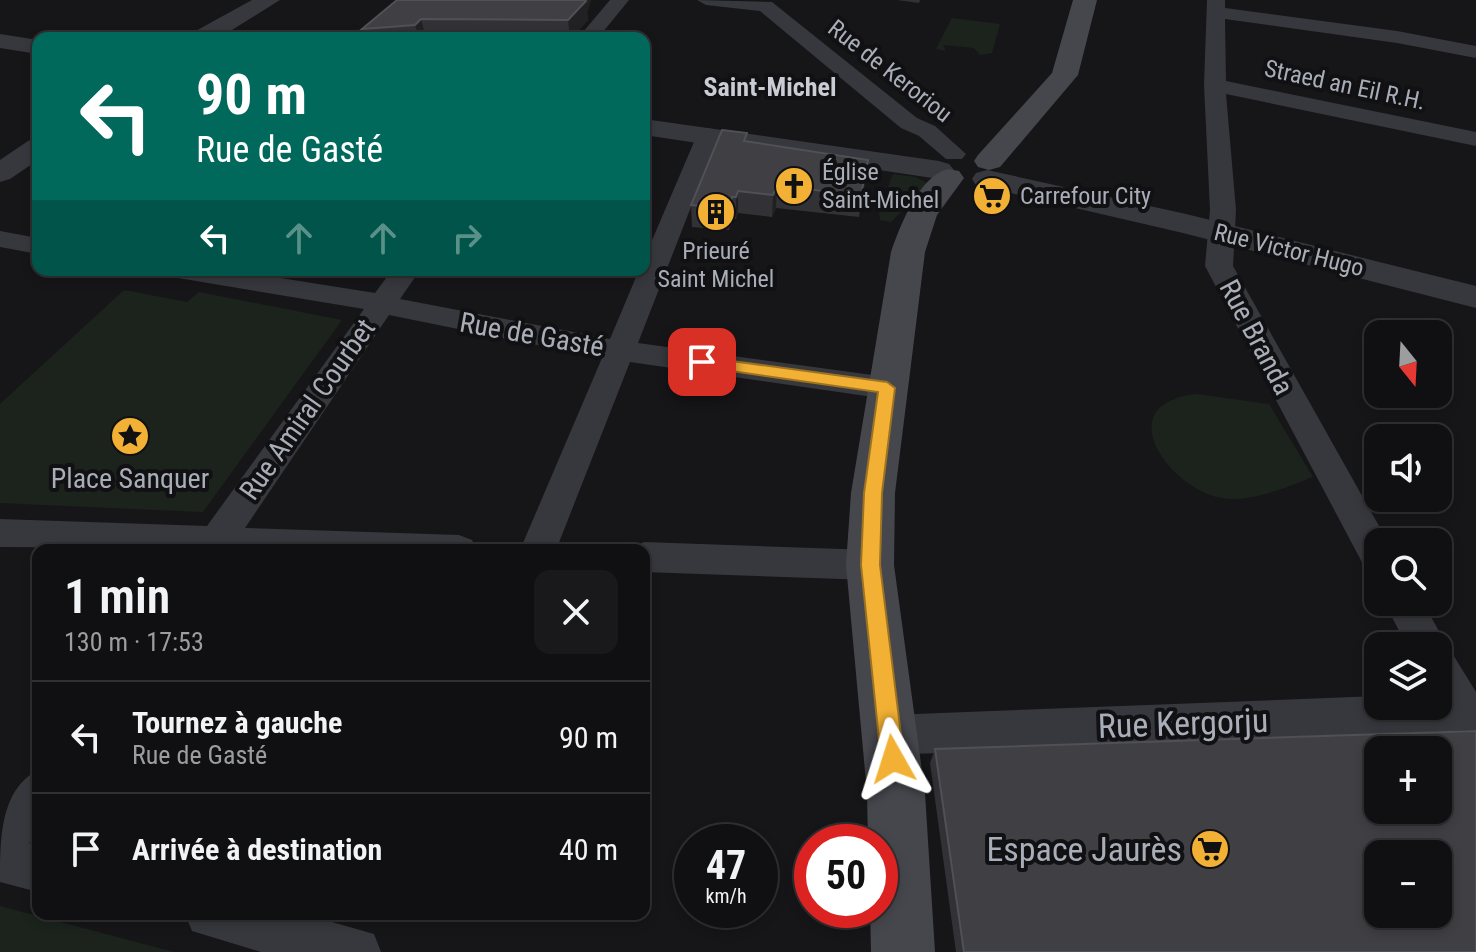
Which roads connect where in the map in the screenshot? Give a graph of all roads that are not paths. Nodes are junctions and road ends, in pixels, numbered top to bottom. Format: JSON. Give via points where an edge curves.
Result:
{"nodes":[{"id":1,"x":269,"y":0,"type":"edge"},
{"id":2,"x":620,"y":0,"type":"edge"},
{"id":3,"x":706,"y":0,"type":"edge"},
{"id":4,"x":1085,"y":0,"type":"edge"},
{"id":5,"x":767,"y":3,"type":"edge"},
{"id":6,"x":1216,"y":6,"type":"edge"},
{"id":7,"x":212,"y":32,"type":"edge"},
{"id":8,"x":593,"y":32,"type":"edge"},
{"id":9,"x":0,"y":41,"type":"edge"},
{"id":10,"x":32,"y":46,"type":"edge"},
{"id":11,"x":1476,"y":52,"type":"edge"},
{"id":12,"x":1215,"y":85,"type":"junction"},
{"id":13,"x":650,"y":128,"type":"edge"},
{"id":14,"x":708,"y":135,"type":"junction"},
{"id":15,"x":1470,"y":138,"type":"edge"},
{"id":16,"x":32,"y":151,"type":"edge"},
{"id":17,"x":966,"y":167,"type":"junction"},
{"id":18,"x":0,"y":173,"type":"edge"},
{"id":19,"x":1220,"y":232,"type":"junction"},
{"id":20,"x":0,"y":239,"type":"edge"},
{"id":21,"x":32,"y":245,"type":"edge"},
{"id":22,"x":215,"y":276,"type":"edge"},
{"id":23,"x":401,"y":276,"type":"edge"},
{"id":24,"x":1476,"y":297,"type":"edge"},
{"id":25,"x":381,"y":303,"type":"junction"},
{"id":26,"x":620,"y":350,"type":"junction"},
{"id":27,"x":887,"y":388,"type":"junction"},
{"id":28,"x":1364,"y":532,"type":"edge"},
{"id":29,"x":0,"y":533,"type":"edge"},
{"id":30,"x":196,"y":544,"type":"edge"},
{"id":31,"x":215,"y":544,"type":"edge"},
{"id":32,"x":540,"y":544,"type":"edge"},
{"id":33,"x":650,"y":557,"type":"edge"},
{"id":34,"x":870,"y":565,"type":"junction"},
{"id":35,"x":1452,"y":686,"type":"edge"},
{"id":36,"x":1470,"y":711,"type":"edge"},
{"id":37,"x":890,"y":735,"type":"junction"},
{"id":38,"x":32,"y":800,"type":"edge"},
{"id":39,"x":0,"y":845,"type":"edge"},
{"id":40,"x":0,"y":859,"type":"edge"},
{"id":41,"x":32,"y":867,"type":"edge"},
{"id":42,"x":234,"y":920,"type":"edge"},
{"id":43,"x":356,"y":952,"type":"edge"},
{"id":44,"x":903,"y":952,"type":"edge"}],
"edges":[{"from":1,"to":7,"type":"street"},
{"from":2,"to":8,"type":"street"},
{"from":3,"to":5,"type":"street","name":"Rue de Keroriou"},
{"from":4,"to":17,"type":"main road","via":[[1065,75]]},
{"from":5,"to":17,"type":"street","name":"Rue de Keroriou"},
{"from":6,"to":11,"type":"street"},
{"from":6,"to":12,"type":"street","name":"Rue Branda"},
{"from":9,"to":10,"type":"street"},
{"from":12,"to":15,"type":"street","name":"Straed an Eil R.H."},
{"from":12,"to":19,"type":"street","name":"Rue Branda"},
{"from":13,"to":14,"type":"street"},
{"from":14,"to":17,"type":"street"},
{"from":14,"to":26,"type":"street"},
{"from":16,"to":18,"type":"street"},
{"from":17,"to":19,"type":"street","name":"Rue Victor Hugo"},
{"from":17,"to":27,"type":"main road","via":[[914,235]]},
{"from":19,"to":24,"type":"street","name":"Rue Victor Hugo"},
{"from":19,"to":28,"type":"street","name":"Rue Branda","via":[[1219,266],[1229,289]]},
{"from":20,"to":21,"type":"street"},
{"from":22,"to":25,"type":"street","name":"Rue de Gasté"},
{"from":23,"to":25,"type":"street","name":"Rue Amiral Courbet"},
{"from":25,"to":26,"type":"street","name":"Rue de Gasté"},
{"from":25,"to":31,"type":"street","name":"Rue Amiral Courbet"},
{"from":26,"to":27,"type":"street","name":"Rue de Gasté"},
{"from":26,"to":32,"type":"street"},
{"from":27,"to":34,"type":"main road"},
{"from":29,"to":30,"type":"street"},
{"from":33,"to":34,"type":"street"},
{"from":34,"to":37,"type":"main road"},
{"from":35,"to":36,"type":"street"},
{"from":36,"to":37,"type":"street","name":"Rue Kergorju"},
{"from":37,"to":44,"type":"main road"},
{"from":38,"to":39,"type":"street"},
{"from":40,"to":41,"type":"street"},
{"from":42,"to":43,"type":"street"}]}
